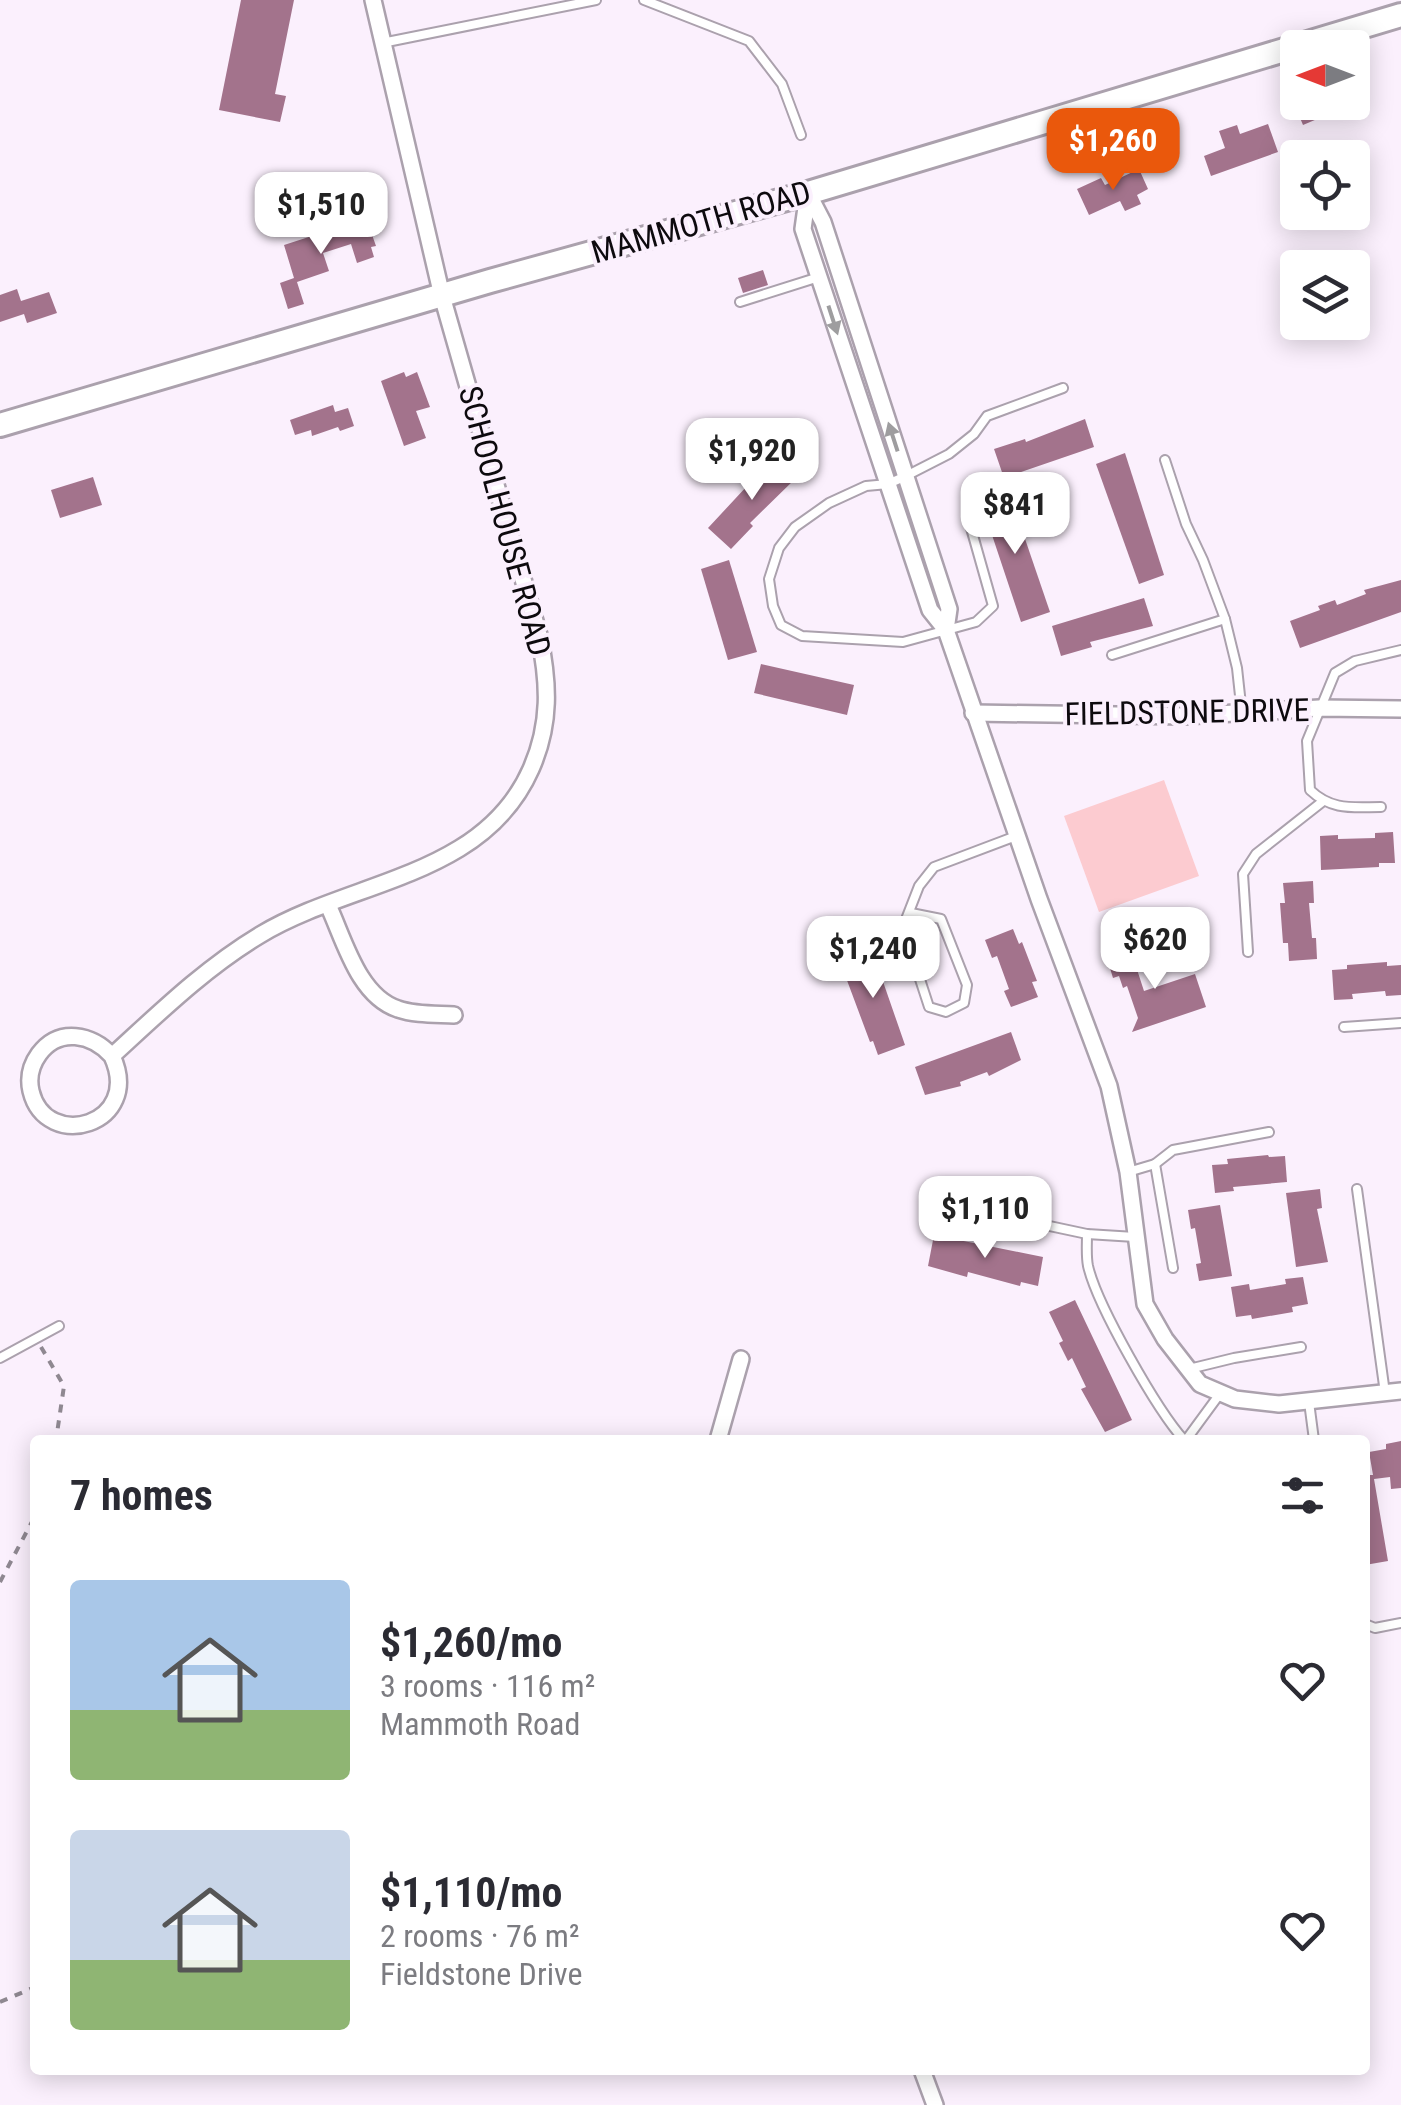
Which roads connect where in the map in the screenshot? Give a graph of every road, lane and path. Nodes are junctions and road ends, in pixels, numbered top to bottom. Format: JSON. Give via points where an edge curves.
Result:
{"nodes":[{"id":1,"x":373,"y":0,"type":"edge"},
{"id":2,"x":596,"y":0,"type":"edge"},
{"id":3,"x":644,"y":0,"type":"edge"},
{"id":4,"x":1401,"y":15,"type":"edge"},
{"id":5,"x":382,"y":43,"type":"junction"},
{"id":6,"x":801,"y":135,"type":"dead end"},
{"id":7,"x":808,"y":193,"type":"junction"},
{"id":8,"x":819,"y":277,"type":"junction"},
{"id":9,"x":442,"y":296,"type":"junction"},
{"id":10,"x":740,"y":302,"type":"dead end"},
{"id":11,"x":1062,"y":388,"type":"dead end"},
{"id":12,"x":0,"y":426,"type":"edge"},
{"id":13,"x":1165,"y":460,"type":"dead end"},
{"id":14,"x":906,"y":476,"type":"junction"},
{"id":15,"x":888,"y":484,"type":"junction"},
{"id":16,"x":968,"y":514,"type":"dead end"},
{"id":17,"x":1224,"y":618,"type":"junction"},
{"id":18,"x":946,"y":630,"type":"junction"},
{"id":19,"x":1401,"y":650,"type":"edge"},
{"id":20,"x":1112,"y":655,"type":"dead end"},
{"id":21,"x":1319,"y":708,"type":"junction"},
{"id":22,"x":1401,"y":709,"type":"edge"},
{"id":23,"x":973,"y":714,"type":"junction"},
{"id":24,"x":1242,"y":714,"type":"junction"},
{"id":25,"x":1322,"y":802,"type":"junction"},
{"id":26,"x":1381,"y":806,"type":"dead end"},
{"id":27,"x":1016,"y":836,"type":"junction"},
{"id":28,"x":328,"y":905,"type":"junction"},
{"id":29,"x":910,"y":913,"type":"junction"},
{"id":30,"x":1248,"y":952,"type":"dead end"},
{"id":31,"x":454,"y":1015,"type":"dead end"},
{"id":32,"x":1401,"y":1023,"type":"edge"},
{"id":33,"x":1344,"y":1027,"type":"dead end"},
{"id":34,"x":112,"y":1056,"type":"junction"},
{"id":35,"x":1269,"y":1132,"type":"dead end"},
{"id":36,"x":1155,"y":1164,"type":"junction"},
{"id":37,"x":1128,"y":1172,"type":"junction"},
{"id":38,"x":1357,"y":1189,"type":"dead end"},
{"id":39,"x":946,"y":1204,"type":"dead end"},
{"id":40,"x":1086,"y":1234,"type":"junction"},
{"id":41,"x":1136,"y":1237,"type":"junction"},
{"id":42,"x":1173,"y":1268,"type":"dead end"},
{"id":43,"x":58,"y":1326,"type":"dead end"},
{"id":44,"x":36,"y":1338,"type":"junction"},
{"id":45,"x":1300,"y":1347,"type":"dead end"},
{"id":46,"x":0,"y":1358,"type":"edge"},
{"id":47,"x":741,"y":1359,"type":"dead end"},
{"id":48,"x":1188,"y":1370,"type":"junction"},
{"id":49,"x":1393,"y":1392,"type":"edge"},
{"id":50,"x":1218,"y":1394,"type":"junction"},
{"id":51,"x":1310,"y":1402,"type":"junction"},
{"id":52,"x":57,"y":1435,"type":"edge"},
{"id":53,"x":719,"y":1435,"type":"edge"},
{"id":54,"x":1180,"y":1435,"type":"edge"},
{"id":55,"x":1189,"y":1435,"type":"edge"},
{"id":56,"x":1313,"y":1435,"type":"edge"},
{"id":57,"x":30,"y":1525,"type":"edge"},
{"id":58,"x":0,"y":1582,"type":"edge"},
{"id":59,"x":1401,"y":1623,"type":"edge"},
{"id":60,"x":1370,"y":1626,"type":"edge"},
{"id":61,"x":30,"y":1989,"type":"edge"},
{"id":62,"x":0,"y":2002,"type":"edge"},
{"id":63,"x":924,"y":2075,"type":"edge"},
{"id":64,"x":936,"y":2105,"type":"edge"}],
"edges":[{"from":1,"to":5,"type":"street","name":"SCHOOLHOUSE ROAD"},
{"from":2,"to":5,"type":"lane"},
{"from":3,"to":6,"type":"lane","via":[[748,41],[782,84]]},
{"from":4,"to":7,"type":"main road","name":"MAMMOTH ROAD"},
{"from":5,"to":9,"type":"street","name":"SCHOOLHOUSE ROAD"},
{"from":7,"to":8,"type":"street","via":[[803,229]]},
{"from":7,"to":9,"type":"main road","name":"MAMMOTH ROAD"},
{"from":14,"to":7,"type":"street","one_way":true},
{"from":8,"to":10,"type":"lane"},
{"from":8,"to":15,"type":"street","one_way":true},
{"from":9,"to":12,"type":"main road","name":"MAMMOTH ROAD"},
{"from":9,"to":28,"type":"street","name":"SCHOOLHOUSE ROAD","via":[[539,635],[548,713],[522,789],[472,843]]},
{"from":11,"to":14,"type":"lane","via":[[987,416],[949,454]]},
{"from":13,"to":17,"type":"lane"},
{"from":14,"to":15,"type":"lane"},
{"from":14,"to":18,"type":"street","via":[[950,609]]},
{"from":15,"to":18,"type":"street","via":[[930,610]]},
{"from":15,"to":18,"type":"lane","via":[[866,486],[795,526],[768,579],[773,606],[781,625],[802,636],[903,642]]},
{"from":16,"to":18,"type":"lane","via":[[993,606],[976,622]]},
{"from":17,"to":20,"type":"lane"},
{"from":17,"to":24,"type":"lane"},
{"from":18,"to":23,"type":"street"},
{"from":19,"to":21,"type":"lane","via":[[1355,660],[1335,673]]},
{"from":21,"to":22,"type":"street","name":"FIELDSTONE DRIVE"},
{"from":21,"to":24,"type":"street","name":"FIELDSTONE DRIVE"},
{"from":21,"to":25,"type":"lane","via":[[1307,741],[1310,790]]},
{"from":23,"to":24,"type":"street","name":"FIELDSTONE DRIVE"},
{"from":23,"to":27,"type":"street"},
{"from":25,"to":26,"type":"lane"},
{"from":25,"to":30,"type":"lane","via":[[1256,854],[1243,874]]},
{"from":27,"to":29,"type":"lane","via":[[934,867]]},
{"from":27,"to":37,"type":"street","via":[[1108,1086]]},
{"from":28,"to":31,"type":"street","via":[[366,984],[383,1003],[410,1013]]},
{"from":28,"to":34,"type":"street","name":"SCHOOLHOUSE ROAD","via":[[232,954]]},
{"from":29,"to":29,"type":"lane","via":[[903,927],[928,1007],[946,1012],[964,1003],[966,986],[940,919]]},
{"from":32,"to":33,"type":"lane"},
{"from":34,"to":34,"type":"street","via":[[120,1083],[98,1120],[70,1126],[35,1102],[30,1072],[58,1038],[88,1038]]},
{"from":35,"to":36,"type":"lane","via":[[1173,1150]]},
{"from":36,"to":37,"type":"lane"},
{"from":36,"to":42,"type":"lane"},
{"from":37,"to":41,"type":"street"},
{"from":38,"to":49,"type":"lane"},
{"from":39,"to":40,"type":"lane"},
{"from":40,"to":41,"type":"lane"},
{"from":40,"to":54,"type":"lane","via":[[1096,1290]]},
{"from":41,"to":48,"type":"street","via":[[1145,1304]]},
{"from":43,"to":44,"type":"lane"},
{"from":44,"to":46,"type":"lane"},
{"from":44,"to":52,"type":"path","via":[[64,1386]]},
{"from":45,"to":48,"type":"lane"},
{"from":47,"to":53,"type":"street"},
{"from":48,"to":50,"type":"street"},
{"from":49,"to":51,"type":"street"},
{"from":50,"to":51,"type":"street"},
{"from":50,"to":55,"type":"lane"},
{"from":51,"to":56,"type":"lane"},
{"from":57,"to":58,"type":"path"},
{"from":59,"to":60,"type":"lane"},
{"from":61,"to":62,"type":"path"},
{"from":63,"to":64,"type":"street"}]}
